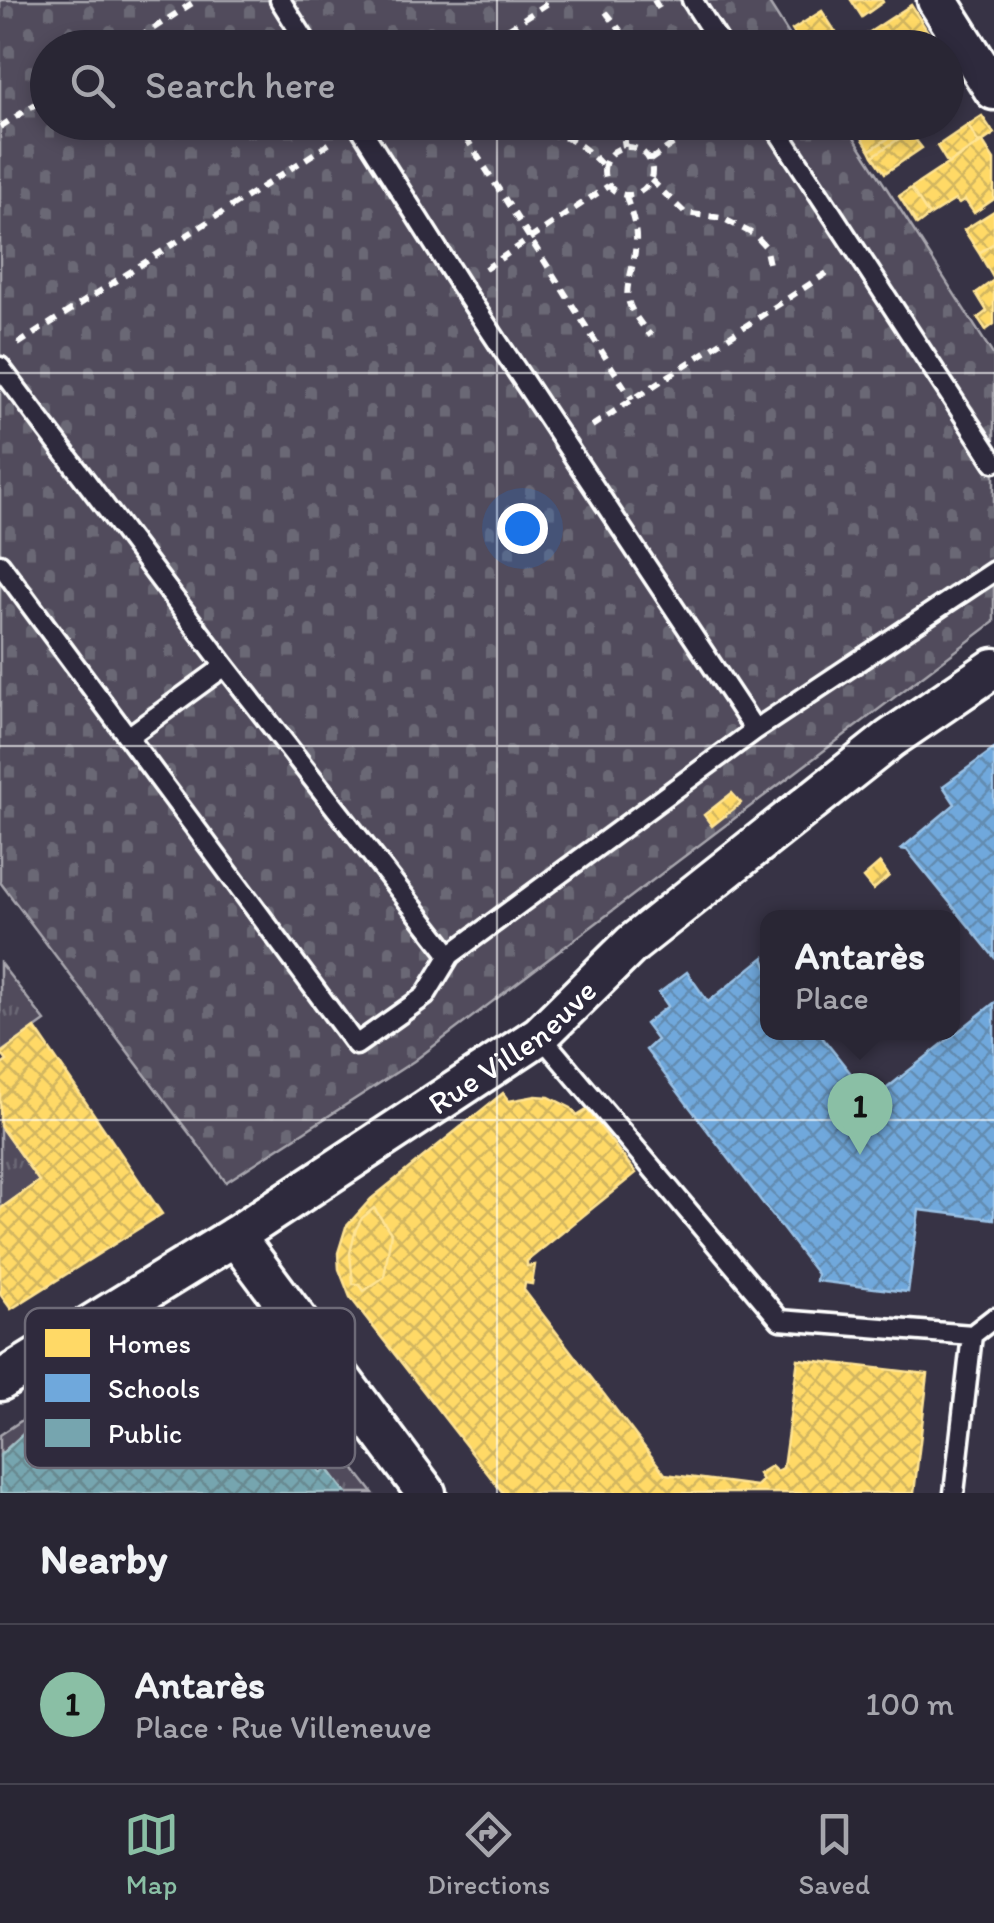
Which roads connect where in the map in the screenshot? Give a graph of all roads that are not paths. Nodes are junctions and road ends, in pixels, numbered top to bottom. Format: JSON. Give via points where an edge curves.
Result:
{"nodes":[{"id":1,"x":280,"y":0,"type":"edge"},
{"id":2,"x":692,"y":0,"type":"edge"},
{"id":3,"x":937,"y":0,"type":"edge"},
{"id":4,"x":299,"y":30,"type":"edge"},
{"id":5,"x":711,"y":30,"type":"edge"},
{"id":6,"x":956,"y":30,"type":"edge"},
{"id":7,"x":964,"y":43,"type":"edge"},
{"id":8,"x":994,"y":90,"type":"edge"},
{"id":9,"x":368,"y":140,"type":"edge"},
{"id":10,"x":784,"y":140,"type":"edge"},
{"id":11,"x":0,"y":366,"type":"edge"},
{"id":12,"x":994,"y":462,"type":"edge"},
{"id":13,"x":0,"y":564,"type":"edge"},
{"id":14,"x":994,"y":571,"type":"edge"},
{"id":15,"x":225,"y":666,"type":"junction"},
{"id":16,"x":994,"y":668,"type":"edge"},
{"id":17,"x":755,"y":730,"type":"junction"},
{"id":18,"x":128,"y":737,"type":"junction"},
{"id":19,"x":450,"y":955,"type":"junction"},
{"id":20,"x":540,"y":1035,"type":"junction"},
{"id":21,"x":235,"y":1236,"type":"junction"},
{"id":22,"x":118,"y":1308,"type":"edge"},
{"id":23,"x":289,"y":1308,"type":"edge"},
{"id":24,"x":994,"y":1318,"type":"edge"},
{"id":25,"x":972,"y":1335,"type":"junction"},
{"id":26,"x":25,"y":1366,"type":"edge"},
{"id":27,"x":0,"y":1381,"type":"edge"},
{"id":28,"x":355,"y":1397,"type":"edge"},
{"id":29,"x":426,"y":1493,"type":"edge"},
{"id":30,"x":954,"y":1493,"type":"edge"}],
"edges":[{"from":1,"to":4,"type":"lane"},
{"from":2,"to":5,"type":"lane"},
{"from":3,"to":6,"type":"street"},
{"from":7,"to":8,"type":"street"},
{"from":9,"to":17,"type":"lane"},
{"from":10,"to":12,"type":"lane"},
{"from":11,"to":15,"type":"lane"},
{"from":13,"to":18,"type":"lane"},
{"from":14,"to":17,"type":"lane"},
{"from":15,"to":18,"type":"lane"},
{"from":15,"to":19,"type":"lane"},
{"from":16,"to":20,"type":"street","name":"Rue Villeneuve","via":[[890,740],[632,944]]},
{"from":17,"to":19,"type":"lane"},
{"from":18,"to":19,"type":"lane","via":[[356,1045],[424,996]]},
{"from":20,"to":21,"type":"street","name":"Rue Villeneuve"},
{"from":20,"to":25,"type":"lane","via":[[780,1320]]},
{"from":21,"to":22,"type":"street","name":"Rue Villeneuve"},
{"from":21,"to":23,"type":"street"},
{"from":24,"to":25,"type":"lane"},
{"from":25,"to":30,"type":"lane"},
{"from":26,"to":27,"type":"street","name":"Rue Villeneuve"},
{"from":28,"to":29,"type":"street"}]}
